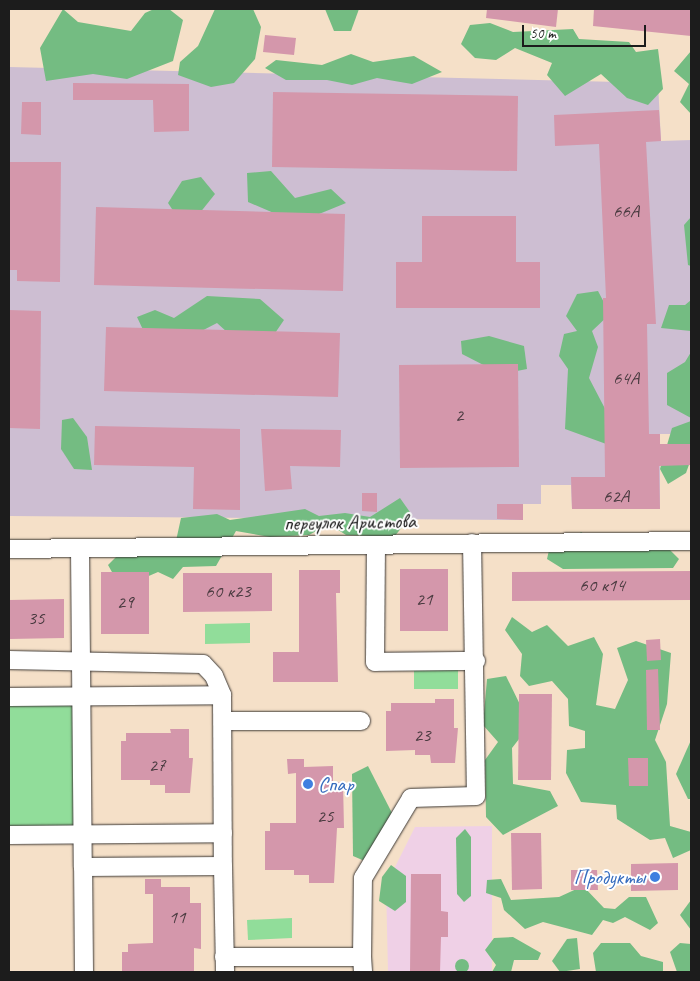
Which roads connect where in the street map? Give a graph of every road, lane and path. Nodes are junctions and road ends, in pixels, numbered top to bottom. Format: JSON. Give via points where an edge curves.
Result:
{"nodes":[{"id":1,"x":691,"y":541,"type":"edge"},
{"id":2,"x":472,"y":543,"type":"junction"},
{"id":3,"x":376,"y":545,"type":"junction"},
{"id":4,"x":80,"y":548,"type":"junction"},
{"id":5,"x":9,"y":549,"type":"edge"},
{"id":6,"x":9,"y":660,"type":"edge"},
{"id":7,"x":81,"y":661,"type":"junction"},
{"id":8,"x":476,"y":661,"type":"junction"},
{"id":9,"x":222,"y":695,"type":"junction"},
{"id":10,"x":82,"y":696,"type":"junction"},
{"id":11,"x":9,"y":697,"type":"edge"},
{"id":12,"x":222,"y":721,"type":"junction"},
{"id":13,"x":361,"y":721,"type":"dead end"},
{"id":14,"x":223,"y":833,"type":"junction"},
{"id":15,"x":9,"y":835,"type":"edge"},
{"id":16,"x":83,"y":835,"type":"junction"},
{"id":17,"x":223,"y":866,"type":"junction"},
{"id":18,"x":83,"y":867,"type":"junction"},
{"id":19,"x":225,"y":965,"type":"edge"},
{"id":20,"x":363,"y":965,"type":"edge"},
{"id":21,"x":84,"y":972,"type":"edge"}],
"edges":[{"from":1,"to":2,"type":"street","name":"переулок Аристова"},
{"from":2,"to":3,"type":"street","name":"переулок Аристова"},
{"from":2,"to":8,"type":"street"},
{"from":3,"to":4,"type":"street","name":"переулок Аристова"},
{"from":3,"to":8,"type":"street","via":[[375,662]]},
{"from":4,"to":5,"type":"street","name":"переулок Аристова"},
{"from":4,"to":7,"type":"street"},
{"from":6,"to":7,"type":"street"},
{"from":7,"to":9,"type":"street","via":[[203,664],[214,676]]},
{"from":7,"to":10,"type":"street"},
{"from":8,"to":20,"type":"street","via":[[476,796],[411,798],[363,878]]},
{"from":9,"to":10,"type":"street"},
{"from":9,"to":12,"type":"street"},
{"from":10,"to":11,"type":"street"},
{"from":10,"to":16,"type":"street"},
{"from":12,"to":13,"type":"street"},
{"from":12,"to":14,"type":"street"},
{"from":14,"to":16,"type":"street"},
{"from":14,"to":17,"type":"street"},
{"from":15,"to":16,"type":"street"},
{"from":16,"to":18,"type":"street"},
{"from":17,"to":18,"type":"street"},
{"from":17,"to":19,"type":"street"},
{"from":18,"to":21,"type":"street"},
{"from":19,"to":20,"type":"street"}]}
